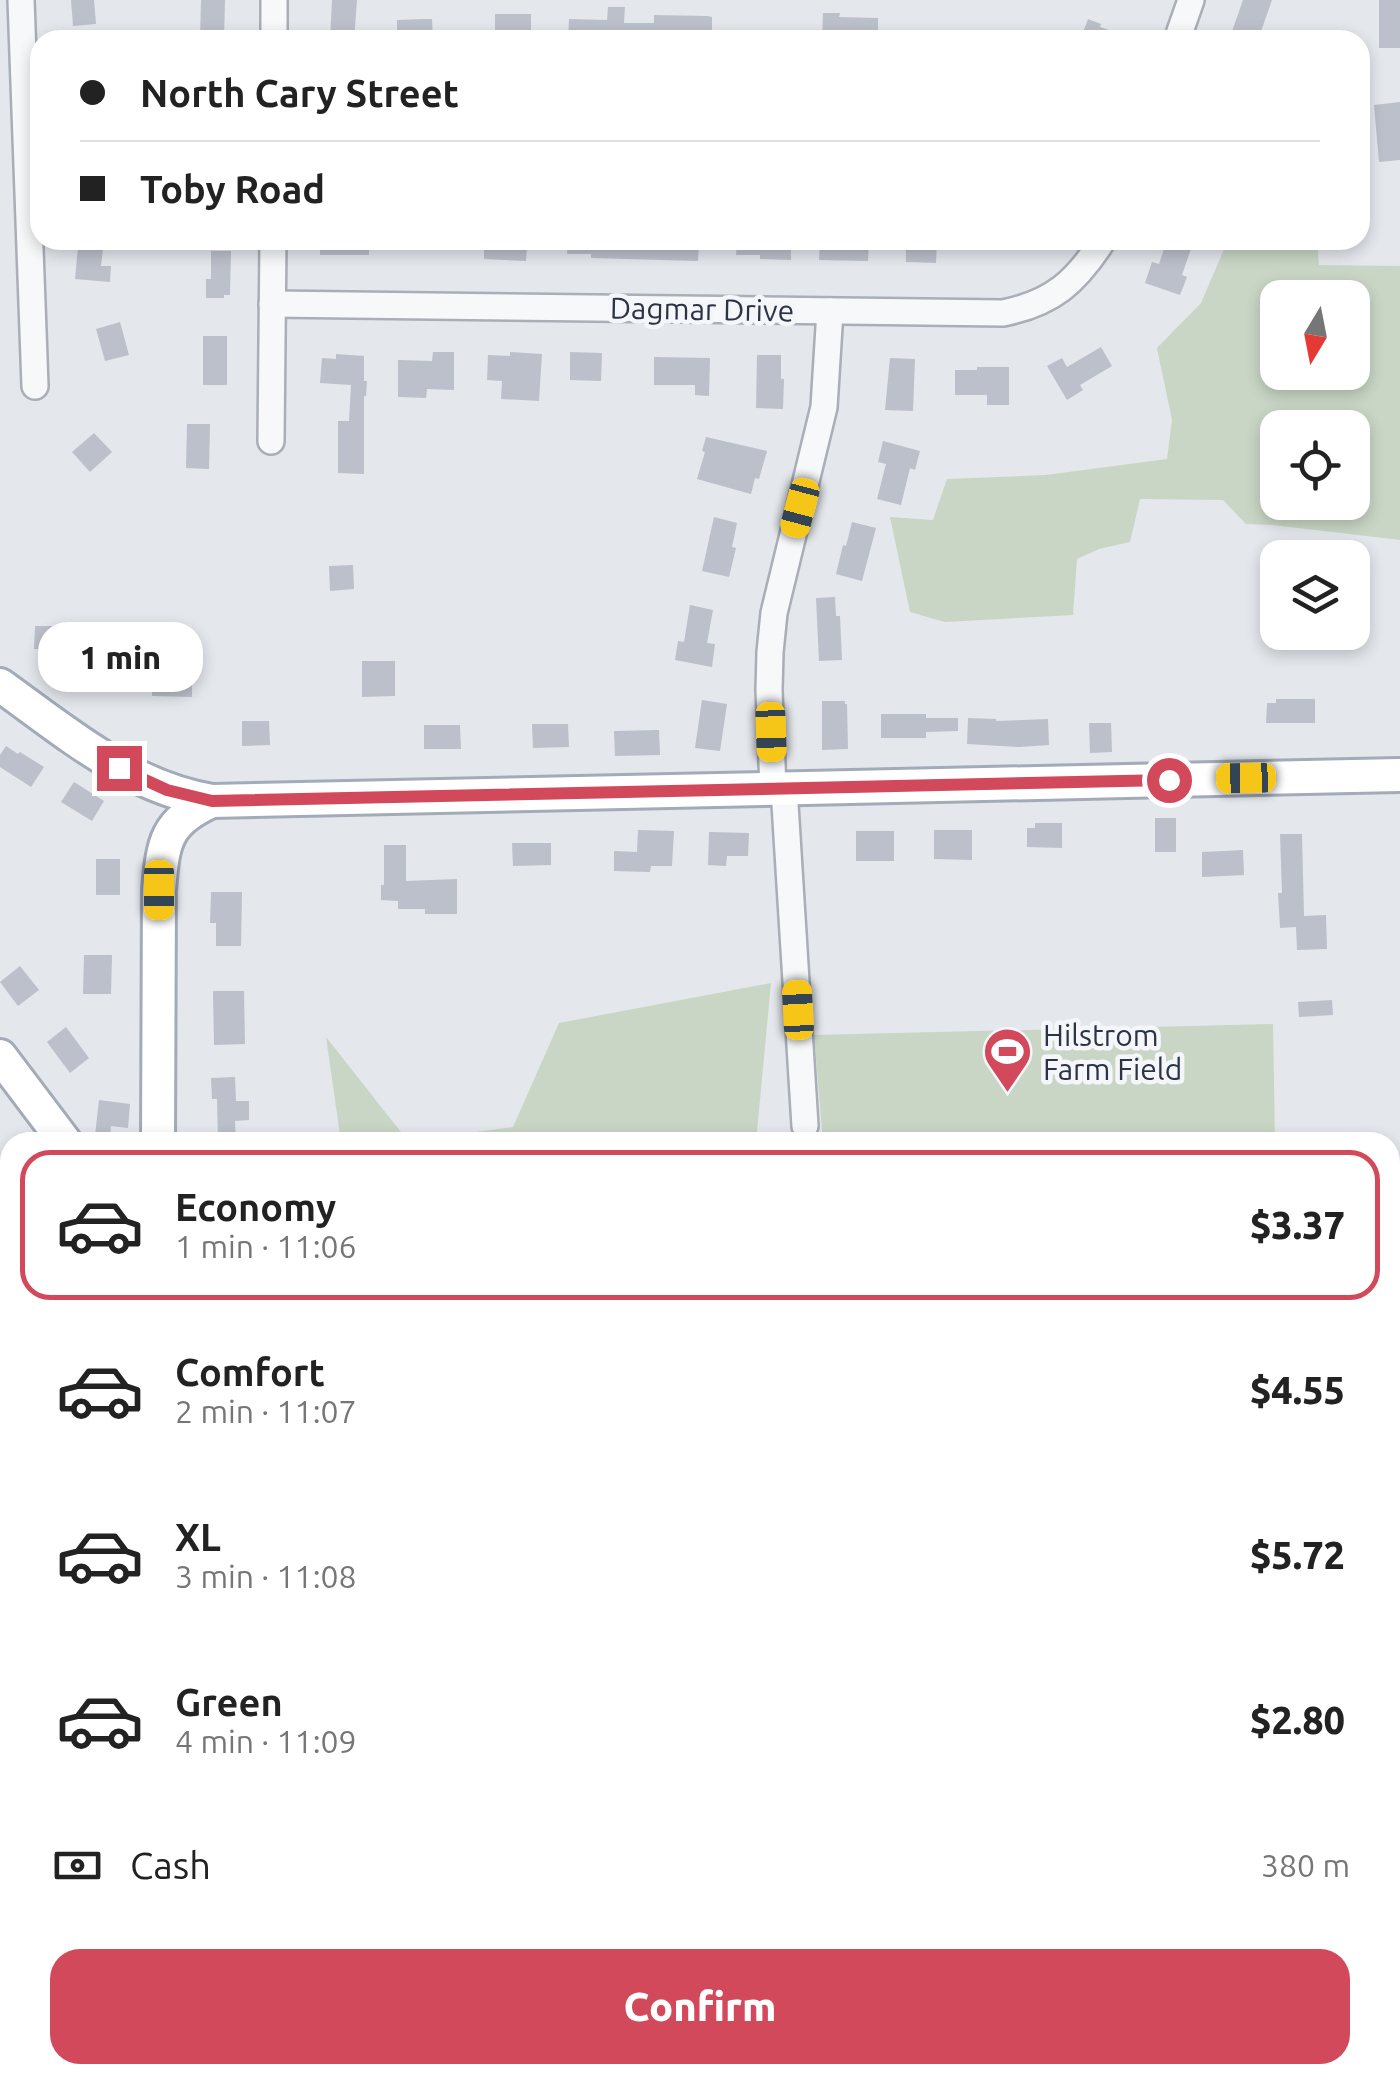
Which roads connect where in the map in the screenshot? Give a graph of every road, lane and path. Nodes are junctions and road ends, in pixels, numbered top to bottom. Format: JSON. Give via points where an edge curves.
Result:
{"nodes":[{"id":1,"x":21,"y":0,"type":"edge"},
{"id":2,"x":274,"y":0,"type":"edge"},
{"id":3,"x":1191,"y":0,"type":"edge"},
{"id":4,"x":274,"y":30,"type":"edge"},
{"id":5,"x":1180,"y":30,"type":"edge"},
{"id":6,"x":30,"y":248,"type":"edge"},
{"id":7,"x":30,"y":250,"type":"edge"},
{"id":8,"x":272,"y":250,"type":"edge"},
{"id":9,"x":1096,"y":250,"type":"edge"},
{"id":10,"x":272,"y":304,"type":"junction"},
{"id":11,"x":830,"y":311,"type":"junction"},
{"id":12,"x":35,"y":386,"type":"dead end"},
{"id":13,"x":271,"y":441,"type":"dead end"},
{"id":14,"x":0,"y":686,"type":"edge"},
{"id":15,"x":1400,"y":775,"type":"edge"},
{"id":16,"x":778,"y":788,"type":"junction"},
{"id":17,"x":212,"y":801,"type":"junction"},
{"id":18,"x":0,"y":1056,"type":"edge"},
{"id":19,"x":805,"y":1126,"type":"dead end"},
{"id":20,"x":57,"y":1132,"type":"edge"},
{"id":21,"x":158,"y":1132,"type":"edge"}],
"edges":[{"from":1,"to":6,"type":"street"},
{"from":2,"to":4,"type":"street"},
{"from":3,"to":5,"type":"street"},
{"from":7,"to":12,"type":"street"},
{"from":8,"to":10,"type":"street"},
{"from":9,"to":11,"type":"street","name":"Dagmar Drive","via":[[1072,282],[1028,308]]},
{"from":10,"to":11,"type":"street","name":"Dagmar Drive"},
{"from":10,"to":13,"type":"street"},
{"from":11,"to":16,"type":"street","via":[[824,407],[774,613],[769,690]]},
{"from":14,"to":17,"type":"main road","via":[[119,768]]},
{"from":15,"to":16,"type":"main road"},
{"from":16,"to":17,"type":"main road"},
{"from":16,"to":19,"type":"street"},
{"from":17,"to":21,"type":"main road","via":[[180,819],[161,864]]},
{"from":18,"to":20,"type":"main road"}]}
